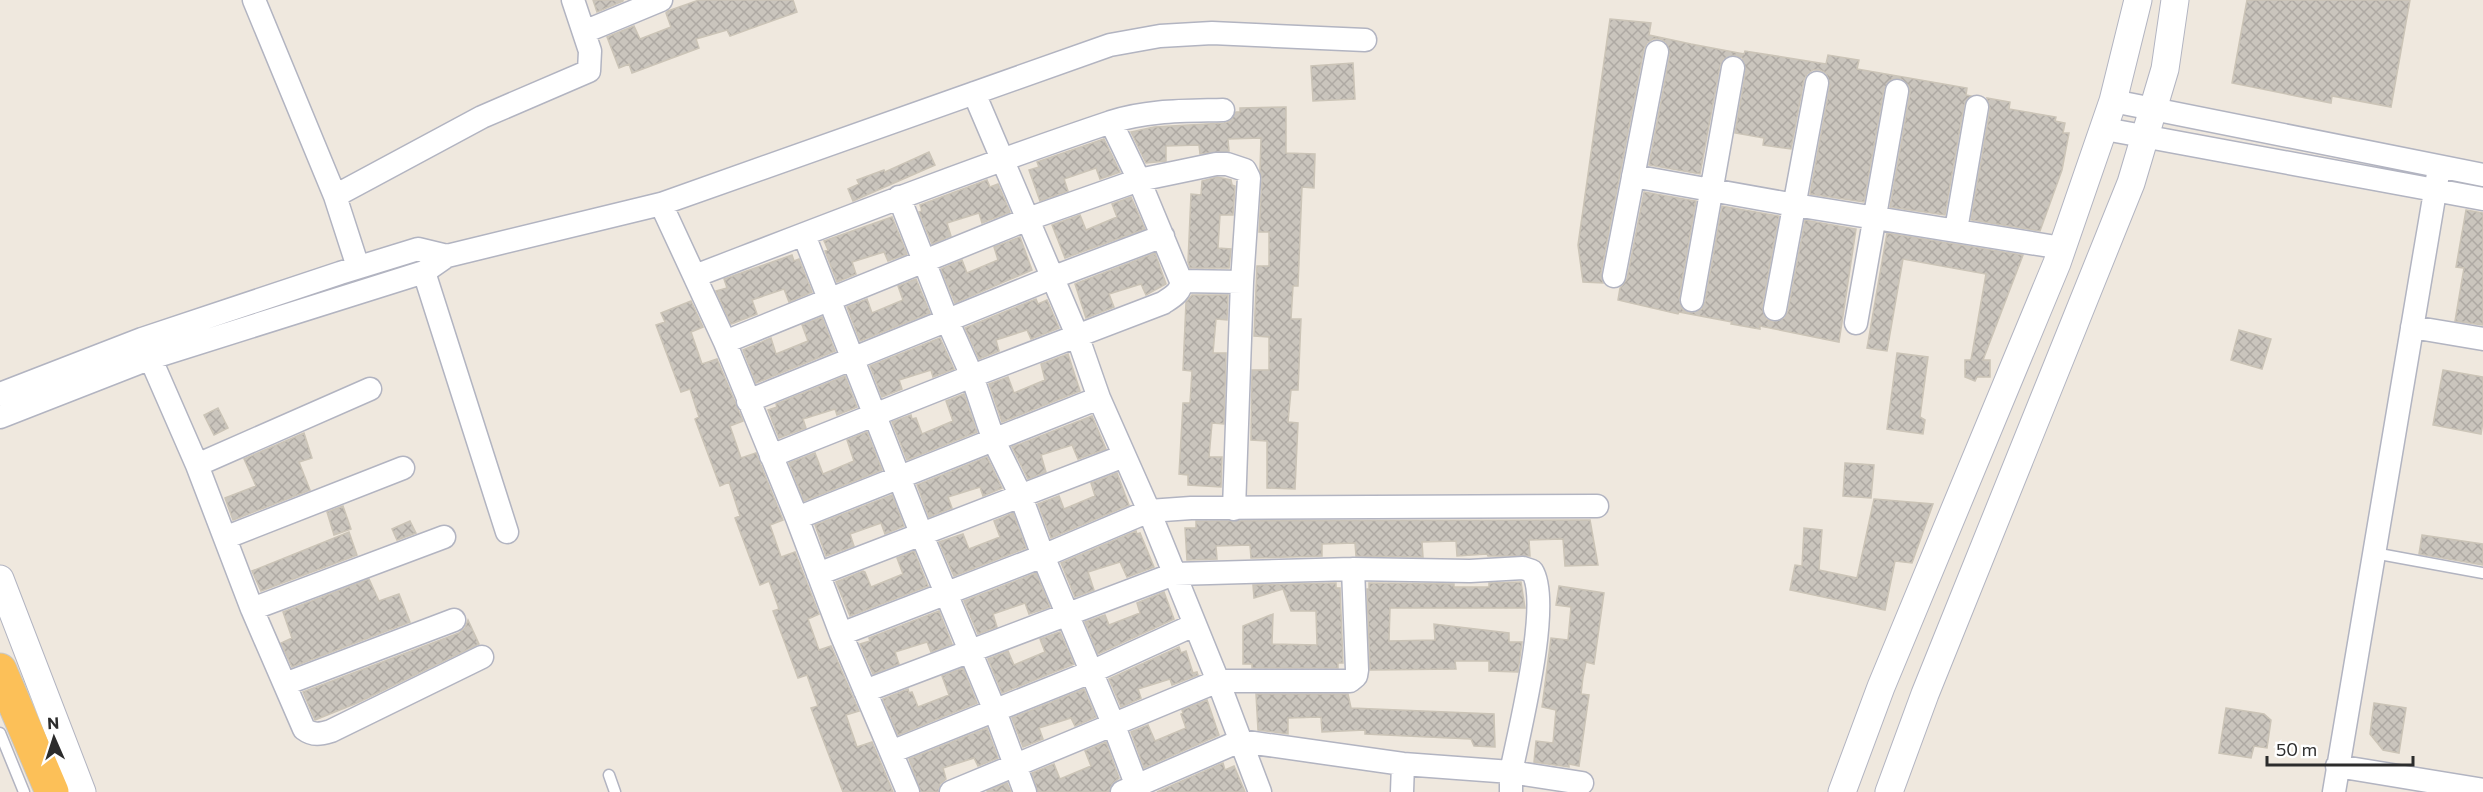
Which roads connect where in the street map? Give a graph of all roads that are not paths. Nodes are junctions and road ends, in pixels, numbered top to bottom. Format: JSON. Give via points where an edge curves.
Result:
{"nodes":[{"id":1,"x":254,"y":0,"type":"edge"},
{"id":2,"x":573,"y":0,"type":"edge"},
{"id":3,"x":661,"y":0,"type":"edge"},
{"id":4,"x":2175,"y":0,"type":"edge"},
{"id":5,"x":2135,"y":11,"type":"edge"},
{"id":6,"x":584,"y":32,"type":"junction"},
{"id":7,"x":1365,"y":40,"type":"dead end"},
{"id":8,"x":1657,"y":52,"type":"dead end"},
{"id":9,"x":1733,"y":68,"type":"dead end"},
{"id":10,"x":1817,"y":83,"type":"dead end"},
{"id":11,"x":1897,"y":91,"type":"dead end"},
{"id":12,"x":974,"y":93,"type":"junction"},
{"id":13,"x":2113,"y":102,"type":"junction"},
{"id":14,"x":1977,"y":107,"type":"dead end"},
{"id":15,"x":2155,"y":108,"type":"junction"},
{"id":16,"x":1223,"y":110,"type":"dead end"},
{"id":17,"x":1111,"y":122,"type":"junction"},
{"id":18,"x":2105,"y":129,"type":"junction"},
{"id":19,"x":2146,"y":137,"type":"junction"},
{"id":20,"x":1003,"y":159,"type":"junction"},
{"id":21,"x":2439,"y":168,"type":"junction"},
{"id":22,"x":2483,"y":175,"type":"edge"},
{"id":23,"x":1633,"y":176,"type":"junction"},
{"id":24,"x":1139,"y":180,"type":"junction"},
{"id":25,"x":1713,"y":189,"type":"junction"},
{"id":26,"x":2436,"y":191,"type":"junction"},
{"id":27,"x":335,"y":196,"type":"junction"},
{"id":28,"x":899,"y":197,"type":"junction"},
{"id":29,"x":2483,"y":200,"type":"edge"},
{"id":30,"x":661,"y":204,"type":"junction"},
{"id":31,"x":1795,"y":205,"type":"junction"},
{"id":32,"x":1874,"y":216,"type":"junction"},
{"id":33,"x":1028,"y":219,"type":"junction"},
{"id":34,"x":1956,"y":230,"type":"junction"},
{"id":35,"x":804,"y":235,"type":"junction"},
{"id":36,"x":1163,"y":236,"type":"junction"},
{"id":37,"x":2062,"y":248,"type":"junction"},
{"id":38,"x":447,"y":256,"type":"junction"},
{"id":39,"x":925,"y":261,"type":"junction"},
{"id":40,"x":358,"y":267,"type":"junction"},
{"id":41,"x":424,"y":272,"type":"junction"},
{"id":42,"x":694,"y":276,"type":"junction"},
{"id":43,"x":1614,"y":276,"type":"dead end"},
{"id":44,"x":1054,"y":277,"type":"junction"},
{"id":45,"x":1181,"y":280,"type":"junction"},
{"id":46,"x":1242,"y":282,"type":"junction"},
{"id":47,"x":829,"y":298,"type":"junction"},
{"id":48,"x":1692,"y":300,"type":"dead end"},
{"id":49,"x":1775,"y":309,"type":"dead end"},
{"id":50,"x":946,"y":320,"type":"junction"},
{"id":51,"x":1856,"y":323,"type":"dead end"},
{"id":52,"x":2412,"y":327,"type":"junction"},
{"id":53,"x":1077,"y":335,"type":"junction"},
{"id":54,"x":2483,"y":339,"type":"edge"},
{"id":55,"x":725,"y":342,"type":"junction"},
{"id":56,"x":147,"y":349,"type":"junction"},
{"id":57,"x":854,"y":358,"type":"junction"},
{"id":58,"x":972,"y":376,"type":"junction"},
{"id":59,"x":370,"y":389,"type":"dead end"},
{"id":60,"x":0,"y":394,"type":"edge"},
{"id":61,"x":1099,"y":398,"type":"junction"},
{"id":62,"x":748,"y":401,"type":"junction"},
{"id":63,"x":874,"y":414,"type":"junction"},
{"id":64,"x":0,"y":417,"type":"edge"},
{"id":65,"x":994,"y":441,"type":"junction"},
{"id":66,"x":771,"y":456,"type":"junction"},
{"id":67,"x":1124,"y":456,"type":"junction"},
{"id":68,"x":197,"y":465,"type":"junction"},
{"id":69,"x":403,"y":468,"type":"dead end"},
{"id":70,"x":899,"y":478,"type":"junction"},
{"id":71,"x":1020,"y":495,"type":"junction"},
{"id":72,"x":1597,"y":506,"type":"dead end"},
{"id":73,"x":1234,"y":509,"type":"junction"},
{"id":74,"x":1149,"y":511,"type":"junction"},
{"id":75,"x":797,"y":518,"type":"junction"},
{"id":76,"x":507,"y":532,"type":"dead end"},
{"id":77,"x":921,"y":533,"type":"junction"},
{"id":78,"x":227,"y":537,"type":"junction"},
{"id":79,"x":444,"y":537,"type":"dead end"},
{"id":80,"x":2374,"y":553,"type":"junction"},
{"id":81,"x":1043,"y":555,"type":"junction"},
{"id":82,"x":1353,"y":569,"type":"junction"},
{"id":83,"x":2483,"y":573,"type":"edge"},
{"id":84,"x":818,"y":574,"type":"junction"},
{"id":85,"x":1174,"y":574,"type":"junction"},
{"id":86,"x":0,"y":579,"type":"edge"},
{"id":87,"x":947,"y":593,"type":"junction"},
{"id":88,"x":252,"y":609,"type":"junction"},
{"id":89,"x":1067,"y":615,"type":"junction"},
{"id":90,"x":454,"y":620,"type":"dead end"},
{"id":91,"x":1194,"y":625,"type":"junction"},
{"id":92,"x":841,"y":634,"type":"junction"},
{"id":93,"x":971,"y":651,"type":"junction"},
{"id":94,"x":483,"y":657,"type":"dead end"},
{"id":95,"x":0,"y":670,"type":"edge"},
{"id":96,"x":1091,"y":672,"type":"junction"},
{"id":97,"x":1218,"y":681,"type":"junction"},
{"id":98,"x":285,"y":684,"type":"junction"},
{"id":99,"x":866,"y":691,"type":"junction"},
{"id":100,"x":995,"y":711,"type":"junction"},
{"id":101,"x":1114,"y":726,"type":"junction"},
{"id":102,"x":0,"y":733,"type":"edge"},
{"id":103,"x":1240,"y":741,"type":"junction"},
{"id":104,"x":891,"y":752,"type":"junction"},
{"id":105,"x":1403,"y":764,"type":"junction"},
{"id":106,"x":2337,"y":766,"type":"junction"},
{"id":107,"x":1014,"y":767,"type":"junction"},
{"id":108,"x":609,"y":775,"type":"dead end"},
{"id":109,"x":1511,"y":782,"type":"edge"},
{"id":110,"x":1582,"y":783,"type":"dead end"},
{"id":111,"x":1133,"y":790,"type":"edge"},
{"id":112,"x":2473,"y":790,"type":"edge"},
{"id":113,"x":24,"y":792,"type":"edge"},
{"id":114,"x":52,"y":792,"type":"edge"},
{"id":115,"x":82,"y":792,"type":"edge"},
{"id":116,"x":615,"y":792,"type":"edge"},
{"id":117,"x":908,"y":792,"type":"edge"},
{"id":118,"x":951,"y":792,"type":"edge"},
{"id":119,"x":1025,"y":792,"type":"edge"},
{"id":120,"x":1260,"y":792,"type":"edge"},
{"id":121,"x":1402,"y":792,"type":"edge"},
{"id":122,"x":1842,"y":792,"type":"edge"},
{"id":123,"x":1889,"y":792,"type":"edge"},
{"id":124,"x":2334,"y":792,"type":"edge"}],
"edges":[{"from":1,"to":27,"type":"street"},
{"from":2,"to":6,"type":"street"},
{"from":3,"to":6,"type":"street"},
{"from":4,"to":15,"type":"street"},
{"from":5,"to":13,"type":"street"},
{"from":6,"to":27,"type":"street","via":[[590,51],[589,71],[482,117]]},
{"from":7,"to":12,"type":"street","via":[[1212,33],[1160,36],[1110,45]]},
{"from":8,"to":23,"type":"street"},
{"from":9,"to":25,"type":"street"},
{"from":10,"to":31,"type":"street"},
{"from":11,"to":32,"type":"street"},
{"from":12,"to":20,"type":"street"},
{"from":12,"to":30,"type":"street"},
{"from":13,"to":15,"type":"street"},
{"from":13,"to":18,"type":"street"},
{"from":14,"to":34,"type":"street"},
{"from":15,"to":19,"type":"street"},
{"from":15,"to":21,"type":"street"},
{"from":16,"to":17,"type":"street","via":[[1154,112]]},
{"from":17,"to":20,"type":"street"},
{"from":17,"to":24,"type":"street"},
{"from":18,"to":19,"type":"street"},
{"from":18,"to":37,"type":"street"},
{"from":19,"to":26,"type":"street"},
{"from":19,"to":123,"type":"street"},
{"from":20,"to":28,"type":"street"},
{"from":20,"to":33,"type":"street"},
{"from":21,"to":22,"type":"street"},
{"from":21,"to":26,"type":"street"},
{"from":23,"to":25,"type":"street"},
{"from":23,"to":43,"type":"street"},
{"from":24,"to":33,"type":"street"},
{"from":24,"to":36,"type":"street"},
{"from":24,"to":46,"type":"street","via":[[1216,164],[1245,171],[1249,178]]},
{"from":25,"to":31,"type":"street"},
{"from":25,"to":48,"type":"street"},
{"from":26,"to":29,"type":"street"},
{"from":26,"to":52,"type":"street"},
{"from":27,"to":40,"type":"street"},
{"from":28,"to":35,"type":"street"},
{"from":28,"to":39,"type":"street"},
{"from":30,"to":38,"type":"street"},
{"from":30,"to":42,"type":"street"},
{"from":31,"to":32,"type":"street"},
{"from":31,"to":49,"type":"street"},
{"from":32,"to":34,"type":"street"},
{"from":32,"to":51,"type":"street"},
{"from":33,"to":39,"type":"street"},
{"from":33,"to":44,"type":"street"},
{"from":34,"to":37,"type":"street"},
{"from":35,"to":42,"type":"street"},
{"from":35,"to":47,"type":"street"},
{"from":36,"to":44,"type":"street"},
{"from":36,"to":45,"type":"street"},
{"from":37,"to":122,"type":"street","via":[[1881,687]]},
{"from":38,"to":40,"type":"street","via":[[418,249]]},
{"from":38,"to":41,"type":"street"},
{"from":39,"to":47,"type":"street"},
{"from":39,"to":50,"type":"street"},
{"from":40,"to":56,"type":"street"},
{"from":41,"to":56,"type":"street"},
{"from":41,"to":76,"type":"street"},
{"from":42,"to":55,"type":"street"},
{"from":44,"to":50,"type":"street"},
{"from":44,"to":53,"type":"street"},
{"from":45,"to":46,"type":"street"},
{"from":45,"to":53,"type":"street","via":[[1179,292],[1164,303]]},
{"from":46,"to":73,"type":"street"},
{"from":47,"to":55,"type":"street"},
{"from":47,"to":57,"type":"street"},
{"from":50,"to":57,"type":"street"},
{"from":50,"to":58,"type":"street"},
{"from":52,"to":54,"type":"street"},
{"from":52,"to":80,"type":"street"},
{"from":53,"to":58,"type":"street"},
{"from":53,"to":61,"type":"street"},
{"from":55,"to":62,"type":"street"},
{"from":56,"to":60,"type":"street"},
{"from":56,"to":64,"type":"street"},
{"from":56,"to":68,"type":"street"},
{"from":57,"to":62,"type":"street"},
{"from":57,"to":63,"type":"street"},
{"from":58,"to":63,"type":"street"},
{"from":58,"to":65,"type":"street"},
{"from":59,"to":68,"type":"street"},
{"from":61,"to":65,"type":"street"},
{"from":61,"to":67,"type":"street"},
{"from":62,"to":66,"type":"street"},
{"from":63,"to":66,"type":"street"},
{"from":63,"to":70,"type":"street"},
{"from":65,"to":70,"type":"street"},
{"from":65,"to":71,"type":"street"},
{"from":66,"to":75,"type":"street"},
{"from":67,"to":71,"type":"street"},
{"from":67,"to":74,"type":"street"},
{"from":68,"to":78,"type":"street"},
{"from":69,"to":78,"type":"street"},
{"from":70,"to":75,"type":"street"},
{"from":70,"to":77,"type":"street"},
{"from":71,"to":77,"type":"street"},
{"from":71,"to":81,"type":"street"},
{"from":72,"to":73,"type":"street"},
{"from":73,"to":74,"type":"street"},
{"from":74,"to":81,"type":"street"},
{"from":74,"to":85,"type":"street"},
{"from":75,"to":84,"type":"street"},
{"from":77,"to":84,"type":"street"},
{"from":77,"to":87,"type":"street"},
{"from":78,"to":88,"type":"street"},
{"from":79,"to":88,"type":"street"},
{"from":80,"to":83,"type":"lane"},
{"from":80,"to":106,"type":"street"},
{"from":81,"to":87,"type":"street"},
{"from":81,"to":89,"type":"street"},
{"from":82,"to":85,"type":"street"},
{"from":82,"to":97,"type":"street","via":[[1356,676],[1350,681]]},
{"from":82,"to":109,"type":"street","via":[[1532,571],[1539,587],[1538,633]]},
{"from":84,"to":92,"type":"street"},
{"from":85,"to":89,"type":"street"},
{"from":85,"to":91,"type":"street"},
{"from":86,"to":115,"type":"street"},
{"from":87,"to":92,"type":"street"},
{"from":87,"to":93,"type":"street"},
{"from":88,"to":98,"type":"street"},
{"from":89,"to":93,"type":"street"},
{"from":89,"to":96,"type":"street"},
{"from":90,"to":98,"type":"street"},
{"from":91,"to":96,"type":"street"},
{"from":91,"to":97,"type":"street"},
{"from":92,"to":99,"type":"street"},
{"from":93,"to":99,"type":"street"},
{"from":93,"to":100,"type":"street"},
{"from":94,"to":98,"type":"street","via":[[318,735],[304,729]]},
{"from":95,"to":114,"type":"highway"},
{"from":96,"to":100,"type":"street"},
{"from":96,"to":101,"type":"street"},
{"from":97,"to":101,"type":"street"},
{"from":97,"to":103,"type":"street"},
{"from":99,"to":104,"type":"street"},
{"from":100,"to":104,"type":"street"},
{"from":100,"to":107,"type":"street"},
{"from":101,"to":107,"type":"street"},
{"from":101,"to":111,"type":"street"},
{"from":102,"to":113,"type":"lane"},
{"from":103,"to":105,"type":"street"},
{"from":103,"to":111,"type":"street"},
{"from":103,"to":120,"type":"street"},
{"from":104,"to":117,"type":"street"},
{"from":105,"to":109,"type":"street"},
{"from":105,"to":121,"type":"street"},
{"from":106,"to":112,"type":"street"},
{"from":106,"to":124,"type":"street"},
{"from":107,"to":118,"type":"street"},
{"from":107,"to":119,"type":"street"},
{"from":108,"to":116,"type":"lane"},
{"from":109,"to":110,"type":"street"}]}
